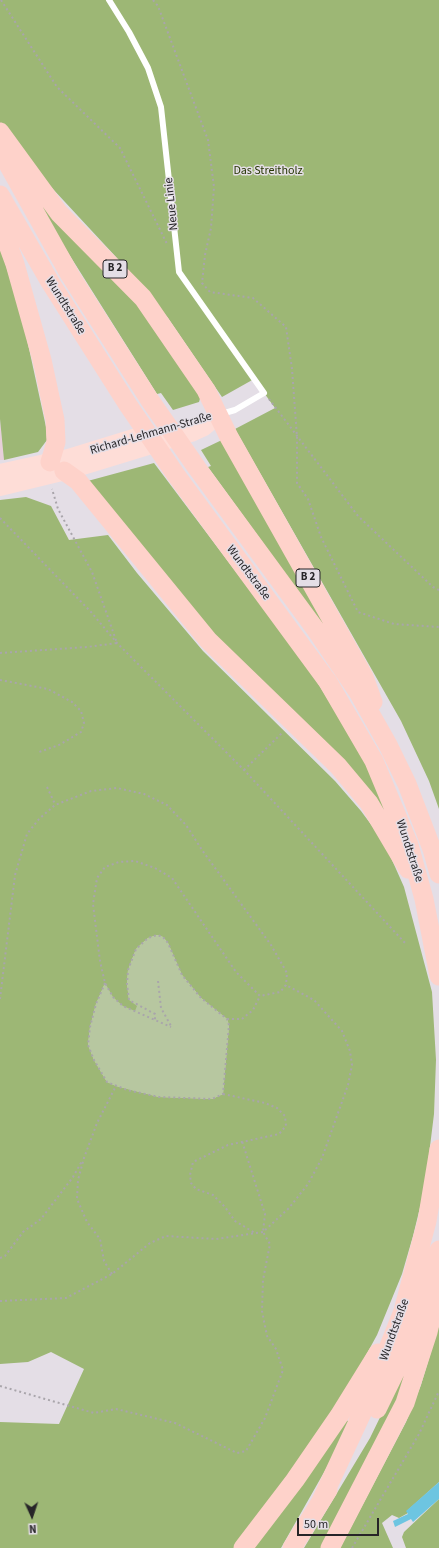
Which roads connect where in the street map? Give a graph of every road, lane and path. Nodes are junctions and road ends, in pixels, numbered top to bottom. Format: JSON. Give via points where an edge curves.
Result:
{"nodes":[{"id":1,"x":1,"y":0,"type":"edge"},
{"id":2,"x":109,"y":0,"type":"edge"},
{"id":3,"x":152,"y":0,"type":"edge"},
{"id":4,"x":0,"y":132,"type":"edge"},
{"id":5,"x":0,"y":150,"type":"edge"},
{"id":6,"x":0,"y":195,"type":"edge"},
{"id":7,"x":0,"y":223,"type":"edge"},
{"id":8,"x":167,"y":245,"type":"dead end"},
{"id":9,"x":264,"y":393,"type":"junction"},
{"id":10,"x":218,"y":415,"type":"junction"},
{"id":11,"x":297,"y":437,"type":"junction"},
{"id":12,"x":57,"y":467,"type":"junction"},
{"id":13,"x":0,"y":472,"type":"edge"},
{"id":14,"x":0,"y":487,"type":"edge"},
{"id":15,"x":52,"y":488,"type":"dead end"},
{"id":16,"x":0,"y":518,"type":"edge"},
{"id":17,"x":439,"y":590,"type":"edge"},
{"id":18,"x":439,"y":627,"type":"edge"},
{"id":19,"x":117,"y":643,"type":"junction"},
{"id":20,"x":0,"y":653,"type":"edge"},
{"id":21,"x":0,"y":680,"type":"edge"},
{"id":22,"x":292,"y":722,"type":"junction"},
{"id":23,"x":388,"y":745,"type":"junction"},
{"id":24,"x":39,"y":752,"type":"dead end"},
{"id":25,"x":244,"y":770,"type":"junction"},
{"id":26,"x":47,"y":787,"type":"dead end"},
{"id":27,"x":55,"y":805,"type":"junction"},
{"id":28,"x":439,"y":874,"type":"edge"},
{"id":29,"x":424,"y":899,"type":"junction"},
{"id":30,"x":406,"y":944,"type":"dead end"},
{"id":31,"x":439,"y":976,"type":"edge"},
{"id":32,"x":158,"y":981,"type":"dead end"},
{"id":33,"x":105,"y":982,"type":"junction"},
{"id":34,"x":286,"y":985,"type":"junction"},
{"id":35,"x":260,"y":996,"type":"junction"},
{"id":36,"x":0,"y":1000,"type":"edge"},
{"id":37,"x":227,"y":1019,"type":"junction"},
{"id":38,"x":155,"y":1020,"type":"junction"},
{"id":39,"x":116,"y":1086,"type":"junction"},
{"id":40,"x":223,"y":1094,"type":"junction"},
{"id":41,"x":242,"y":1141,"type":"junction"},
{"id":42,"x":439,"y":1150,"type":"edge"},
{"id":43,"x":84,"y":1158,"type":"junction"},
{"id":44,"x":263,"y":1232,"type":"junction"},
{"id":45,"x":255,"y":1233,"type":"junction"},
{"id":46,"x":439,"y":1250,"type":"edge"},
{"id":47,"x":0,"y":1258,"type":"edge"},
{"id":48,"x":112,"y":1274,"type":"junction"},
{"id":49,"x":439,"y":1281,"type":"edge"},
{"id":50,"x":0,"y":1301,"type":"edge"},
{"id":51,"x":403,"y":1311,"type":"junction"},
{"id":52,"x":0,"y":1386,"type":"edge"},
{"id":53,"x":439,"y":1391,"type":"edge"},
{"id":54,"x":321,"y":1501,"type":"junction"},
{"id":55,"x":243,"y":1548,"type":"edge"},
{"id":56,"x":292,"y":1548,"type":"edge"},
{"id":57,"x":330,"y":1548,"type":"edge"},
{"id":58,"x":352,"y":1548,"type":"edge"}],
"edges":[{"from":1,"to":8,"type":"path","via":[[57,87],[120,148]]},
{"from":2,"to":9,"type":"lane","name":"Neue Linie","via":[[148,68],[161,107],[179,272]]},
{"from":3,"to":11,"type":"path","via":[[158,6],[208,140],[214,187],[211,228],[202,283],[210,292],[254,298],[286,327]]},
{"from":4,"to":10,"type":"highway","number":"B 2","via":[[59,213],[143,298],[206,390]]},
{"from":5,"to":23,"type":"highway","name":"Wundtstraße","via":[[66,268],[149,398],[333,654]]},
{"from":6,"to":29,"type":"highway","name":"Wundtstraße","via":[[50,282],[128,405],[176,475],[302,645],[350,719],[374,761],[398,817]]},
{"from":7,"to":12,"type":"highway","via":[[15,264],[42,360],[55,420]]},
{"from":9,"to":10,"type":"lane","via":[[235,410]]},
{"from":9,"to":11,"type":"path"},
{"from":10,"to":12,"type":"main road","name":"Richard-Lehmann-Straße","via":[[191,433]]},
{"from":10,"to":23,"type":"highway","number":"B 2","via":[[364,677]]},
{"from":11,"to":17,"type":"path","via":[[358,516]]},
{"from":11,"to":18,"type":"path","via":[[297,483],[308,499],[321,537],[358,612],[394,624]]},
{"from":12,"to":13,"type":"main road","name":"Richard-Lehmann-Straße"},
{"from":12,"to":14,"type":"main road","name":"Richard-Lehmann-Straße"},
{"from":12,"to":22,"type":"highway","via":[[78,481],[208,640]]},
{"from":15,"to":19,"type":"path","via":[[58,509],[92,572]]},
{"from":16,"to":19,"type":"path","via":[[91,612]]},
{"from":19,"to":20,"type":"path"},
{"from":19,"to":25,"type":"path"},
{"from":21,"to":24,"type":"path","via":[[48,689],[72,702],[81,711],[84,724],[81,732],[59,745]]},
{"from":22,"to":25,"type":"path"},
{"from":22,"to":29,"type":"highway","via":[[338,766],[369,803]]},
{"from":23,"to":28,"type":"highway","name":"Wundtstraße","via":[[419,814]]},
{"from":25,"to":30,"type":"path"},
{"from":26,"to":27,"type":"path"},
{"from":27,"to":34,"type":"path","via":[[91,791],[117,788],[144,794],[168,806],[186,825],[271,945],[287,973]]},
{"from":27,"to":36,"type":"path","via":[[27,834],[16,875]]},
{"from":29,"to":31,"type":"highway","name":"Wundtstraße"},
{"from":32,"to":38,"type":"path","via":[[162,1008],[171,1027]]},
{"from":33,"to":35,"type":"path","via":[[93,904],[97,878],[105,867],[120,862],[135,862],[155,868],[172,878],[236,972]]},
{"from":33,"to":38,"type":"path","via":[[113,997],[123,1006]]},
{"from":33,"to":39,"type":"path","via":[[96,1004],[88,1045],[107,1082]]},
{"from":34,"to":35,"type":"path","via":[[280,992]]},
{"from":34,"to":44,"type":"path","via":[[314,1000],[342,1031],[350,1051],[352,1065],[348,1085],[322,1158],[308,1184],[289,1208]]},
{"from":35,"to":37,"type":"path","via":[[252,1010],[242,1019]]},
{"from":37,"to":38,"type":"path","via":[[201,998],[182,975],[168,943],[157,935],[148,938],[136,949],[126,984],[129,1000],[155,1014]]},
{"from":37,"to":40,"type":"path","via":[[229,1025]]},
{"from":39,"to":40,"type":"path","via":[[160,1096],[212,1099]]},
{"from":39,"to":43,"type":"path","via":[[97,1123]]},
{"from":40,"to":41,"type":"path","via":[[265,1103],[277,1108],[285,1116],[286,1126],[279,1134]]},
{"from":41,"to":44,"type":"path","via":[[265,1214]]},
{"from":41,"to":45,"type":"path","via":[[193,1162],[190,1175],[196,1189],[213,1195],[235,1221]]},
{"from":42,"to":51,"type":"highway","name":"Wundtstraße","via":[[427,1221]]},
{"from":43,"to":47,"type":"path","via":[[41,1219],[23,1232]]},
{"from":43,"to":48,"type":"path","via":[[78,1180],[77,1199],[87,1222],[100,1239],[104,1261]]},
{"from":44,"to":45,"type":"path"},
{"from":44,"to":52,"type":"path","via":[[270,1244],[263,1280],[262,1311],[266,1336],[276,1349],[283,1370],[265,1418],[246,1451],[237,1453],[175,1423],[116,1409],[94,1413]]},
{"from":45,"to":48,"type":"path","via":[[216,1239],[166,1236],[150,1243]]},
{"from":46,"to":54,"type":"highway","name":"Wundtstraße","via":[[426,1293],[396,1370],[374,1416]]},
{"from":48,"to":50,"type":"path","via":[[66,1298]]},
{"from":49,"to":57,"type":"highway","via":[[428,1332],[405,1403]]},
{"from":51,"to":54,"type":"highway","name":"Wundtstraße","via":[[364,1411]]},
{"from":51,"to":55,"type":"highway","via":[[339,1416],[295,1480]]},
{"from":53,"to":58,"type":"path","via":[[419,1434]]},
{"from":54,"to":56,"type":"highway","name":"Wundtstraße"}]}
